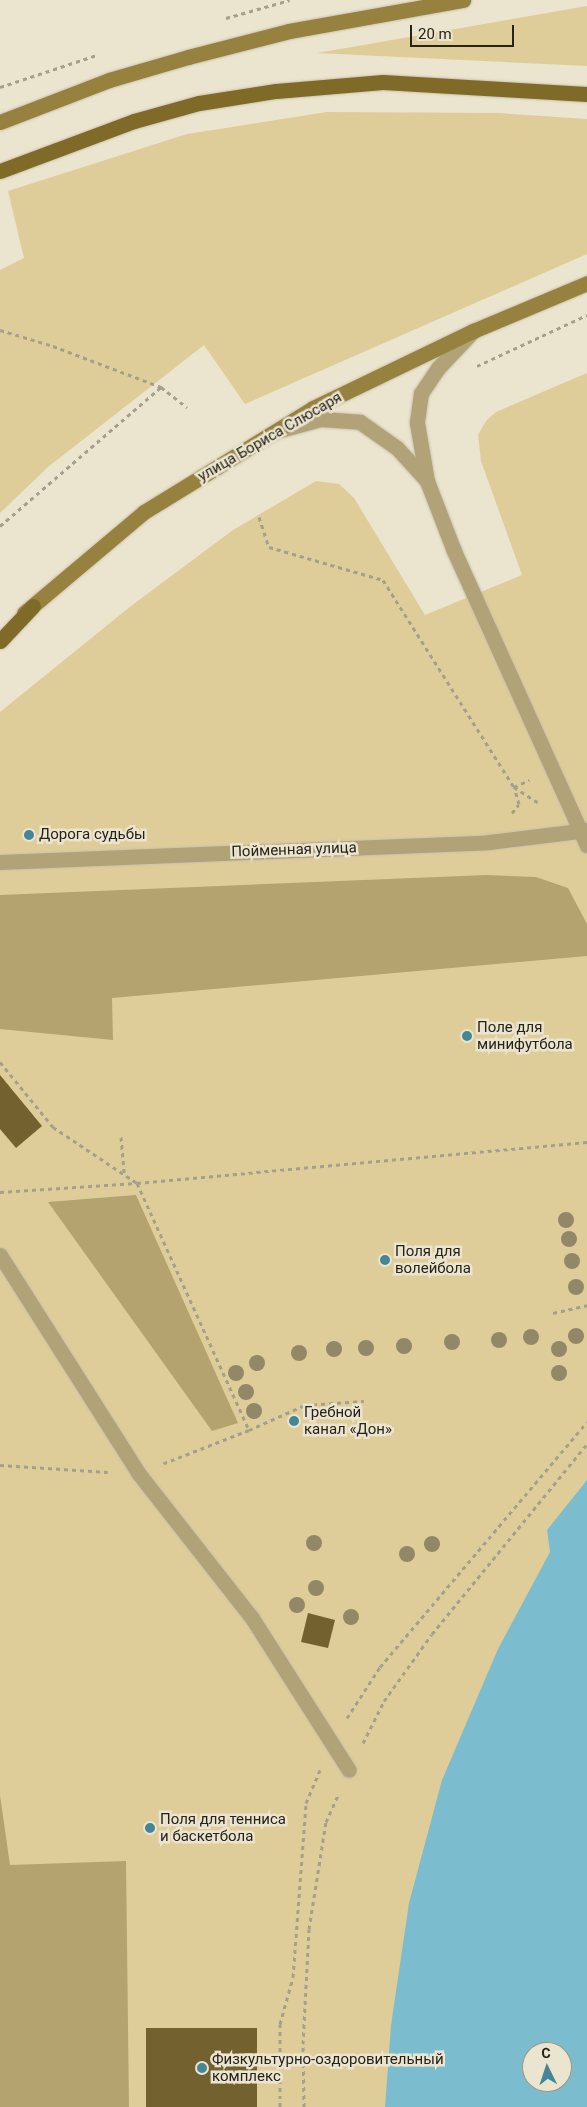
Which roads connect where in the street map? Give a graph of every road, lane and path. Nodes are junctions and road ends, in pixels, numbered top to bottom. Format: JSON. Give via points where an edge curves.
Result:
{"nodes":[{"id":1,"x":463,"y":0,"type":"edge"},
{"id":2,"x":587,"y":94,"type":"edge"},
{"id":3,"x":0,"y":122,"type":"edge"},
{"id":4,"x":0,"y":170,"type":"edge"},
{"id":5,"x":587,"y":283,"type":"edge"},
{"id":6,"x":587,"y":315,"type":"edge"},
{"id":7,"x":0,"y":330,"type":"edge"},
{"id":8,"x":474,"y":332,"type":"junction"},
{"id":9,"x":475,"y":367,"type":"dead end"},
{"id":10,"x":161,"y":387,"type":"junction"},
{"id":11,"x":187,"y":407,"type":"dead end"},
{"id":12,"x":272,"y":433,"type":"junction"},
{"id":13,"x":427,"y":481,"type":"junction"},
{"id":14,"x":259,"y":516,"type":"dead end"},
{"id":15,"x":0,"y":526,"type":"edge"},
{"id":16,"x":33,"y":606,"type":"junction"},
{"id":17,"x":0,"y":634,"type":"edge"},
{"id":18,"x":0,"y":641,"type":"edge"},
{"id":19,"x":583,"y":830,"type":"edge"},
{"id":20,"x":587,"y":846,"type":"edge"},
{"id":21,"x":0,"y":862,"type":"edge"},
{"id":22,"x":0,"y":1062,"type":"edge"},
{"id":23,"x":121,"y":1137,"type":"dead end"},
{"id":24,"x":587,"y":1142,"type":"edge"},
{"id":25,"x":124,"y":1175,"type":"junction"},
{"id":26,"x":137,"y":1183,"type":"junction"},
{"id":27,"x":0,"y":1192,"type":"edge"},
{"id":28,"x":0,"y":1255,"type":"edge"},
{"id":29,"x":587,"y":1305,"type":"edge"},
{"id":30,"x":553,"y":1313,"type":"dead end"},
{"id":31,"x":364,"y":1401,"type":"dead end"},
{"id":32,"x":587,"y":1422,"type":"edge"},
{"id":33,"x":249,"y":1430,"type":"junction"},
{"id":34,"x":587,"y":1444,"type":"edge"},
{"id":35,"x":0,"y":1465,"type":"edge"},
{"id":36,"x":139,"y":1474,"type":"junction"},
{"id":37,"x":331,"y":1742,"type":"junction"},
{"id":38,"x":349,"y":1770,"type":"junction"},
{"id":39,"x":280,"y":2107,"type":"edge"},
{"id":40,"x":304,"y":2107,"type":"edge"}],
"edges":[{"from":1,"to":3,"type":"main road","via":[[289,31],[188,57],[99,84]]},
{"from":2,"to":4,"type":"main road","via":[[383,82],[276,90],[199,103],[134,121]]},
{"from":5,"to":8,"type":"main road","name":"улица Бориса Слюсаря"},
{"from":6,"to":9,"type":"path"},
{"from":7,"to":10,"type":"path","via":[[53,346]]},
{"from":8,"to":12,"type":"main road","name":"улица Бориса Слюсаря","via":[[313,408]]},
{"from":8,"to":13,"type":"street","via":[[438,368],[421,393],[417,423]]},
{"from":10,"to":11,"type":"path"},
{"from":10,"to":15,"type":"path"},
{"from":12,"to":13,"type":"street","via":[[321,419],[360,422],[397,448]]},
{"from":12,"to":16,"type":"main road","name":"улица Бориса Слюсаря","via":[[144,512]]},
{"from":13,"to":19,"type":"street","via":[[454,551]]},
{"from":14,"to":19,"type":"path","via":[[269,548],[383,580],[514,787]]},
{"from":16,"to":17,"type":"main road","name":"улица Бориса Слюсаря"},
{"from":16,"to":18,"type":"main road"},
{"from":19,"to":20,"type":"street"},
{"from":19,"to":21,"type":"street","name":"Пойменная улица","via":[[489,842]]},
{"from":22,"to":25,"type":"path","via":[[53,1127]]},
{"from":23,"to":25,"type":"path"},
{"from":24,"to":26,"type":"path"},
{"from":25,"to":26,"type":"path"},
{"from":26,"to":27,"type":"path"},
{"from":26,"to":33,"type":"path"},
{"from":28,"to":36,"type":"street"},
{"from":29,"to":30,"type":"path"},
{"from":31,"to":33,"type":"path","via":[[306,1406]]},
{"from":32,"to":37,"type":"path","via":[[380,1667]]},
{"from":33,"to":36,"type":"path"},
{"from":34,"to":38,"type":"path","via":[[432,1634],[384,1701]]},
{"from":35,"to":36,"type":"path"},
{"from":36,"to":37,"type":"street","via":[[252,1618]]},
{"from":37,"to":38,"type":"street"},
{"from":37,"to":39,"type":"path","via":[[306,1803],[293,1977],[280,2024]]},
{"from":38,"to":40,"type":"path","via":[[326,1822],[309,1928],[303,2044]]}]}
